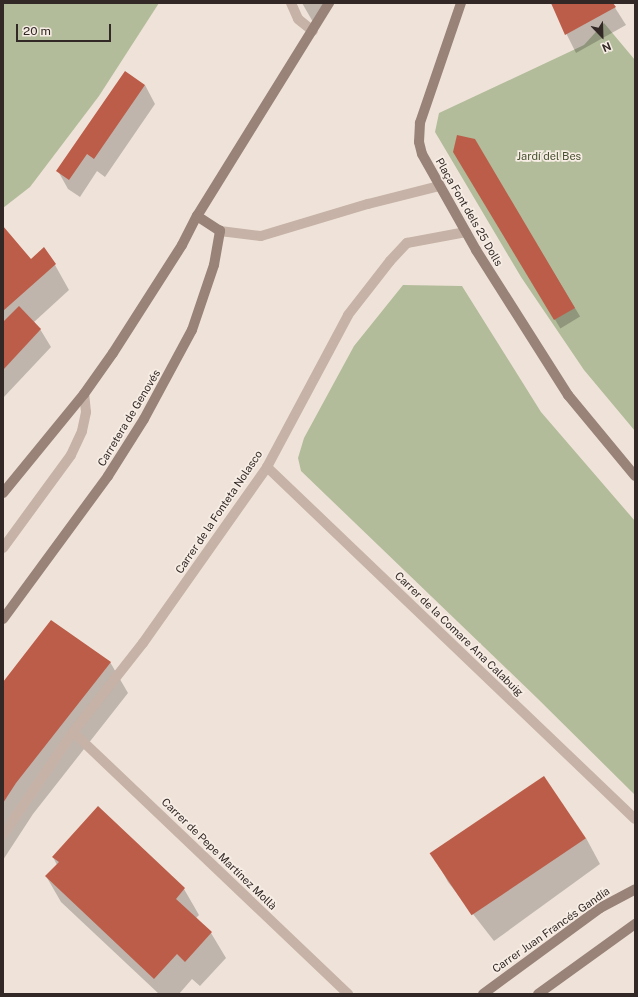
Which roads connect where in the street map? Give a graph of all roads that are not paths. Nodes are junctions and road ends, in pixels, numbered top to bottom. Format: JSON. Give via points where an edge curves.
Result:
{"nodes":[{"id":1,"x":291,"y":3,"type":"edge"},
{"id":2,"x":329,"y":3,"type":"edge"},
{"id":3,"x":462,"y":3,"type":"edge"},
{"id":4,"x":312,"y":31,"type":"junction"},
{"id":5,"x":439,"y":186,"type":"junction"},
{"id":6,"x":197,"y":216,"type":"junction"},
{"id":7,"x":220,"y":231,"type":"junction"},
{"id":8,"x":466,"y":232,"type":"junction"},
{"id":9,"x":84,"y":394,"type":"junction"},
{"id":10,"x":267,"y":467,"type":"junction"},
{"id":11,"x":635,"y":476,"type":"edge"},
{"id":12,"x":3,"y":493,"type":"edge"},
{"id":13,"x":3,"y":548,"type":"edge"},
{"id":14,"x":3,"y":619,"type":"edge"},
{"id":15,"x":73,"y":732,"type":"junction"},
{"id":16,"x":635,"y":819,"type":"edge"},
{"id":17,"x":3,"y":834,"type":"edge"},
{"id":18,"x":635,"y":889,"type":"edge"},
{"id":19,"x":635,"y":924,"type":"edge"},
{"id":20,"x":348,"y":994,"type":"edge"},
{"id":21,"x":483,"y":994,"type":"edge"},
{"id":22,"x":538,"y":994,"type":"edge"}],
"edges":[{"from":1,"to":4,"type":"street","via":[[298,18]]},
{"from":2,"to":4,"type":"main road"},
{"from":3,"to":5,"type":"main road","name":"Plaça Font dels 25 Dolls","via":[[420,123],[419,142],[422,154]]},
{"from":4,"to":6,"type":"main road"},
{"from":5,"to":7,"type":"street","via":[[261,236]]},
{"from":5,"to":8,"type":"main road","name":"Plaça Font dels 25 Dolls"},
{"from":6,"to":7,"type":"main road"},
{"from":6,"to":9,"type":"main road","via":[[137,316]]},
{"from":7,"to":14,"type":"main road","name":"Carretera de Genovés","via":[[214,265],[192,330],[144,420],[108,476]]},
{"from":8,"to":10,"type":"street","name":"Carrer de la Fonteta Nolasco","via":[[407,243],[390,261],[348,315]]},
{"from":8,"to":11,"type":"main road","name":"Plaça Font dels 25 Dolls","via":[[568,395]]},
{"from":9,"to":12,"type":"main road"},
{"from":9,"to":13,"type":"street","via":[[86,412],[82,431],[71,455]]},
{"from":10,"to":15,"type":"street","name":"Carrer de la Fonteta Nolasco","via":[[143,644]]},
{"from":10,"to":16,"type":"street","name":"Carrer de la Comare Ana Calabuig"},
{"from":15,"to":17,"type":"street","name":"Carrer de la Fonteta Nolasco"},
{"from":15,"to":20,"type":"street","name":"Carrer de Pepe Martínez Mollà"},
{"from":18,"to":21,"type":"main road","name":"Carrer Juan Francés Gandía","via":[[600,908]]},
{"from":19,"to":22,"type":"main road"}]}
